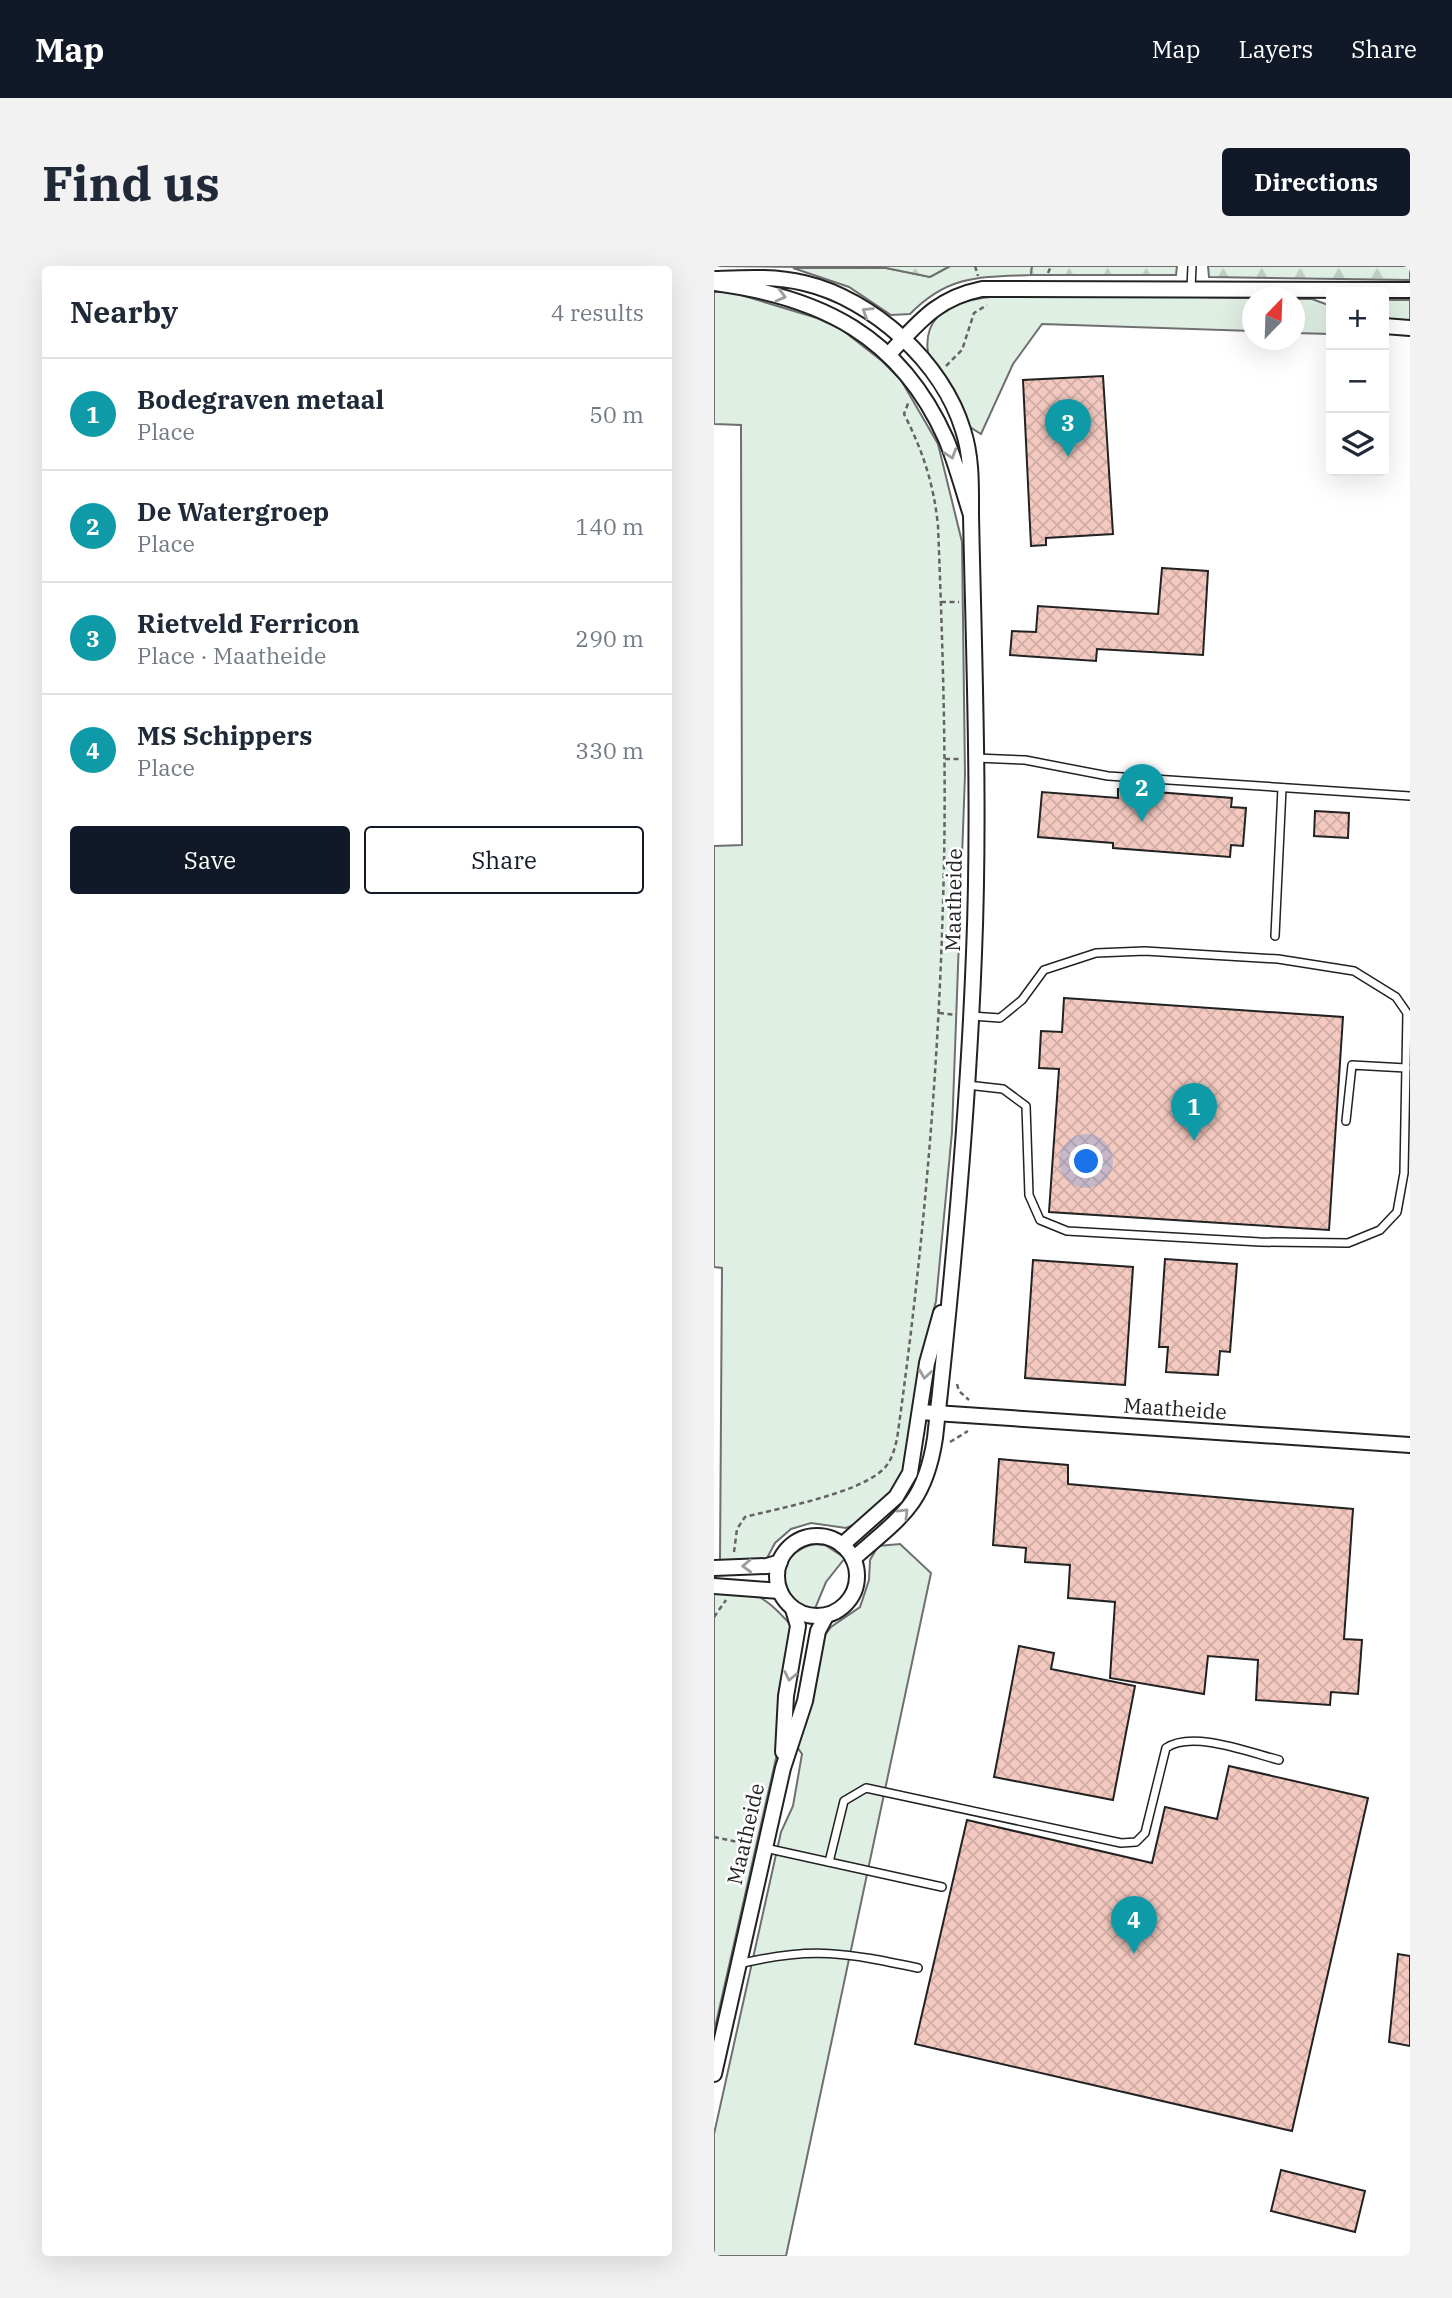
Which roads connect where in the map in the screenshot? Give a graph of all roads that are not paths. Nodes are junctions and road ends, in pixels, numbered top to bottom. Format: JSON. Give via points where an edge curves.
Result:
{"nodes":[{"id":1,"x":1192,"y":266,"type":"edge"},
{"id":2,"x":714,"y":281,"type":"edge"},
{"id":3,"x":1191,"y":288,"type":"junction"},
{"id":4,"x":1389,"y":290,"type":"edge"},
{"id":5,"x":1410,"y":290,"type":"edge"},
{"id":6,"x":1326,"y":291,"type":"edge"},
{"id":7,"x":1389,"y":327,"type":"edge"},
{"id":8,"x":1410,"y":328,"type":"edge"},
{"id":9,"x":903,"y":339,"type":"junction"},
{"id":10,"x":889,"y":354,"type":"junction"},
{"id":11,"x":971,"y":515,"type":"junction"},
{"id":12,"x":976,"y":758,"type":"junction"},
{"id":13,"x":1282,"y":788,"type":"junction"},
{"id":14,"x":1410,"y":796,"type":"edge"},
{"id":15,"x":1275,"y":936,"type":"dead end"},
{"id":16,"x":971,"y":1016,"type":"junction"},
{"id":17,"x":1406,"y":1068,"type":"junction"},
{"id":18,"x":967,"y":1085,"type":"junction"},
{"id":19,"x":1346,"y":1121,"type":"dead end"},
{"id":20,"x":949,"y":1285,"type":"junction"},
{"id":21,"x":920,"y":1412,"type":"junction"},
{"id":22,"x":938,"y":1413,"type":"junction"},
{"id":23,"x":1410,"y":1445,"type":"edge"},
{"id":24,"x":842,"y":1545,"type":"junction"},
{"id":25,"x":853,"y":1559,"type":"junction"},
{"id":26,"x":780,"y":1562,"type":"junction"},
{"id":27,"x":714,"y":1568,"type":"edge"},
{"id":28,"x":721,"y":1586,"type":"edge"},
{"id":29,"x":780,"y":1591,"type":"junction"},
{"id":30,"x":793,"y":1609,"type":"junction"},
{"id":31,"x":826,"y":1615,"type":"junction"},
{"id":32,"x":1279,"y":1760,"type":"dead end"},
{"id":33,"x":783,"y":1768,"type":"junction"},
{"id":34,"x":765,"y":1847,"type":"junction"},
{"id":35,"x":828,"y":1862,"type":"junction"},
{"id":36,"x":942,"y":1887,"type":"dead end"},
{"id":37,"x":739,"y":1964,"type":"junction"},
{"id":38,"x":918,"y":1968,"type":"dead end"},
{"id":39,"x":714,"y":2074,"type":"edge"}],
"edges":[{"from":1,"to":3,"type":"lane"},
{"from":9,"to":2,"type":"street","name":"Maatheide","one_way":true,"via":[[853,304],[808,284],[784,279]]},
{"from":2,"to":10,"type":"street","name":"Maatheide","one_way":true,"via":[[782,295],[821,309],[846,321]]},
{"from":3,"to":6,"type":"street"},
{"from":3,"to":9,"type":"street","via":[[982,289],[935,306]]},
{"from":4,"to":5,"type":"street"},
{"from":7,"to":8,"type":"street"},
{"from":9,"to":10,"type":"street"},
{"from":9,"to":11,"type":"street","name":"Maatheide","via":[[947,395],[963,430]]},
{"from":10,"to":11,"type":"street","name":"Maatheide","one_way":true,"via":[[908,374],[941,430]]},
{"from":11,"to":12,"type":"street","name":"Maatheide"},
{"from":12,"to":13,"type":"lane","via":[[1025,760],[1108,776]]},
{"from":12,"to":16,"type":"street","name":"Maatheide"},
{"from":13,"to":14,"type":"lane"},
{"from":13,"to":15,"type":"lane"},
{"from":16,"to":17,"type":"lane","via":[[1000,1017],[1022,1000],[1044,970],[1096,953],[1278,958],[1354,971],[1396,997],[1407,1013]]},
{"from":16,"to":18,"type":"street","name":"Maatheide"},
{"from":17,"to":18,"type":"lane","via":[[1404,1173],[1397,1212],[1380,1230],[1348,1243],[1067,1231],[1040,1220],[1029,1195],[1026,1106],[1003,1089]]},
{"from":17,"to":19,"type":"lane","via":[[1352,1065]]},
{"from":18,"to":20,"type":"street","name":"Maatheide"},
{"from":20,"to":21,"type":"street","name":"Maatheide","one_way":true,"via":[[927,1363]]},
{"from":20,"to":22,"type":"street","name":"Maatheide"},
{"from":21,"to":22,"type":"street","name":"Maatheide"},
{"from":21,"to":24,"type":"street","name":"Maatheide","via":[[913,1463],[896,1497]]},
{"from":22,"to":23,"type":"street","name":"Maatheide"},
{"from":25,"to":22,"type":"street","name":"Maatheide","one_way":true,"via":[[910,1509],[931,1468]]},
{"from":24,"to":25,"type":"street"},
{"from":24,"to":26,"type":"street","via":[[817,1536],[804,1538],[792,1545]]},
{"from":25,"to":31,"type":"street","via":[[857,1570],[853,1594],[837,1611]]},
{"from":26,"to":27,"type":"street","one_way":true},
{"from":26,"to":29,"type":"street"},
{"from":28,"to":29,"type":"street"},
{"from":29,"to":30,"type":"street"},
{"from":30,"to":31,"type":"street"},
{"from":30,"to":33,"type":"street","name":"Maatheide","one_way":true,"via":[[798,1626],[786,1696]]},
{"from":31,"to":33,"type":"street","name":"Maatheide"},
{"from":32,"to":35,"type":"lane","via":[[1196,1740],[1177,1740],[1166,1748],[1145,1833],[1136,1842],[866,1788],[844,1801]]},
{"from":33,"to":34,"type":"street","name":"Maatheide"},
{"from":34,"to":35,"type":"lane"},
{"from":34,"to":37,"type":"street","name":"Maatheide"},
{"from":35,"to":36,"type":"lane"},
{"from":37,"to":38,"type":"lane","via":[[814,1951]]},
{"from":37,"to":39,"type":"street","name":"Maatheide"}]}
